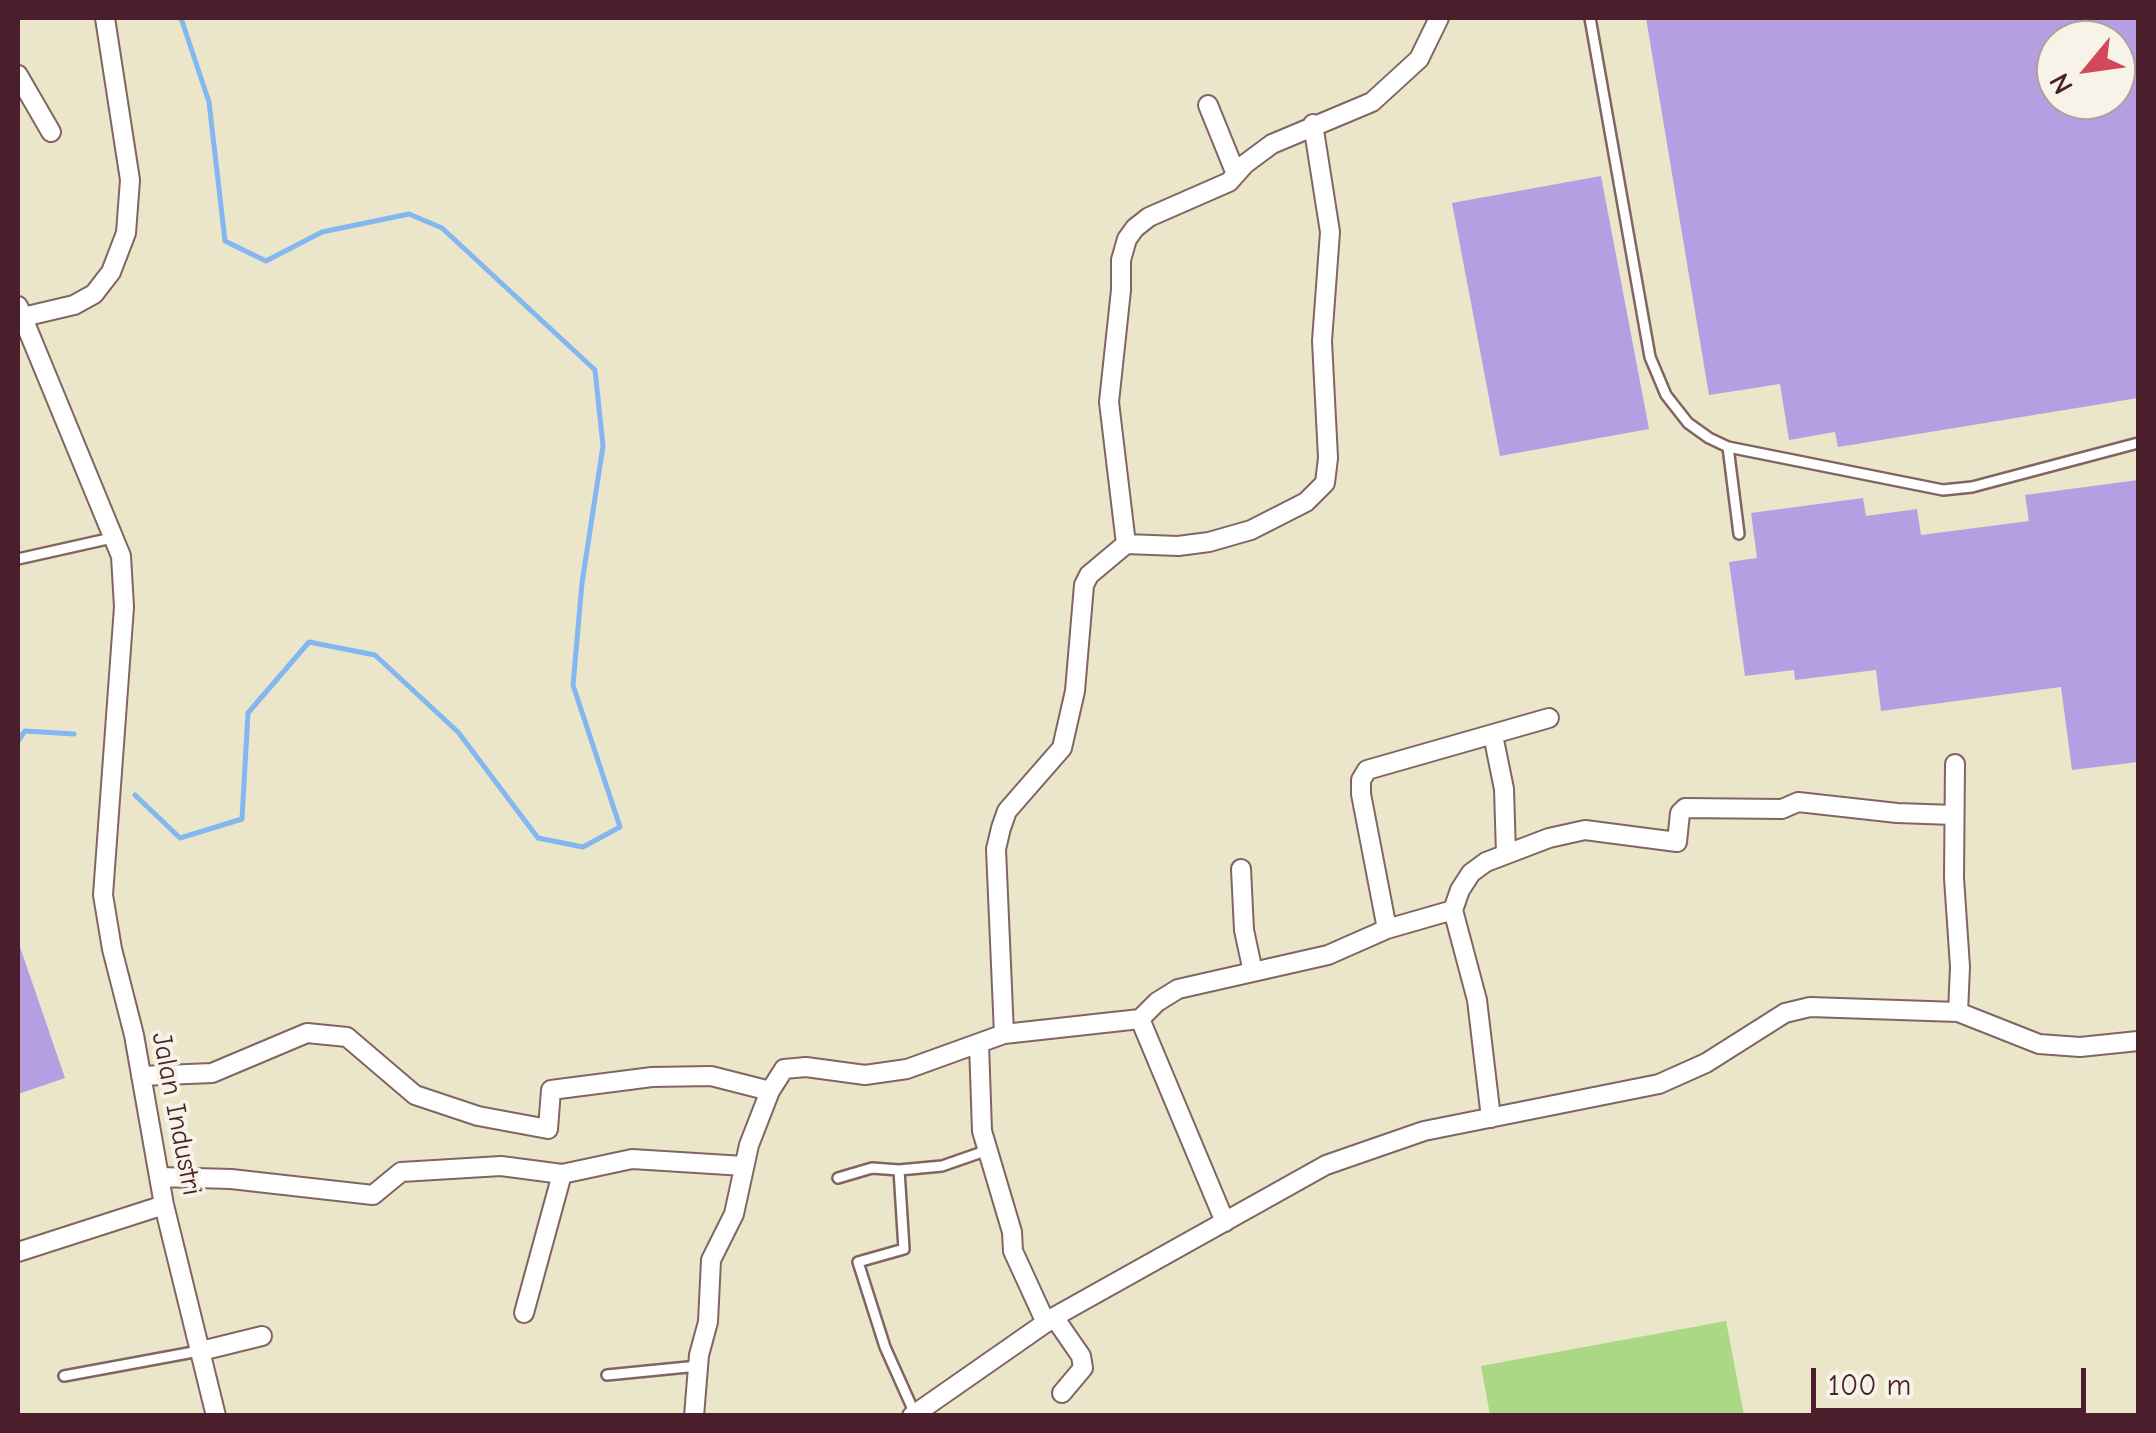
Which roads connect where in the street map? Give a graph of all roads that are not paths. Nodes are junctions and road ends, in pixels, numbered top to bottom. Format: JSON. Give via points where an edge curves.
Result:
{"nodes":[{"id":1,"x":105,"y":18,"type":"edge"},
{"id":2,"x":1439,"y":18,"type":"edge"},
{"id":3,"x":1590,"y":18,"type":"edge"},
{"id":4,"x":18,"y":74,"type":"edge"},
{"id":5,"x":1208,"y":105,"type":"dead end"},
{"id":6,"x":1313,"y":124,"type":"junction"},
{"id":7,"x":51,"y":132,"type":"dead end"},
{"id":8,"x":1236,"y":174,"type":"junction"},
{"id":9,"x":19,"y":314,"type":"edge"},
{"id":10,"x":2138,"y":443,"type":"edge"},
{"id":11,"x":1728,"y":447,"type":"junction"},
{"id":12,"x":1739,"y":534,"type":"dead end"},
{"id":13,"x":114,"y":538,"type":"junction"},
{"id":14,"x":1126,"y":544,"type":"junction"},
{"id":15,"x":18,"y":559,"type":"edge"},
{"id":16,"x":1549,"y":718,"type":"dead end"},
{"id":17,"x":1492,"y":735,"type":"junction"},
{"id":18,"x":1954,"y":764,"type":"dead end"},
{"id":19,"x":1954,"y":815,"type":"junction"},
{"id":20,"x":1506,"y":854,"type":"junction"},
{"id":21,"x":1241,"y":869,"type":"dead end"},
{"id":22,"x":1454,"y":910,"type":"junction"},
{"id":23,"x":1387,"y":929,"type":"junction"},
{"id":24,"x":1254,"y":972,"type":"junction"},
{"id":25,"x":1958,"y":1012,"type":"junction"},
{"id":26,"x":1140,"y":1019,"type":"junction"},
{"id":27,"x":1004,"y":1034,"type":"junction"},
{"id":28,"x":2138,"y":1041,"type":"edge"},
{"id":29,"x":978,"y":1044,"type":"junction"},
{"id":30,"x":141,"y":1076,"type":"junction"},
{"id":31,"x":770,"y":1091,"type":"junction"},
{"id":32,"x":1491,"y":1118,"type":"junction"},
{"id":33,"x":988,"y":1150,"type":"junction"},
{"id":34,"x":744,"y":1166,"type":"junction"},
{"id":35,"x":899,"y":1170,"type":"junction"},
{"id":36,"x":562,"y":1174,"type":"junction"},
{"id":37,"x":160,"y":1177,"type":"junction"},
{"id":38,"x":838,"y":1178,"type":"dead end"},
{"id":39,"x":164,"y":1205,"type":"junction"},
{"id":40,"x":1225,"y":1222,"type":"junction"},
{"id":41,"x":18,"y":1252,"type":"edge"},
{"id":42,"x":524,"y":1313,"type":"dead end"},
{"id":43,"x":1050,"y":1320,"type":"junction"},
{"id":44,"x":262,"y":1336,"type":"dead end"},
{"id":45,"x":201,"y":1350,"type":"junction"},
{"id":46,"x":698,"y":1366,"type":"junction"},
{"id":47,"x":607,"y":1375,"type":"dead end"},
{"id":48,"x":64,"y":1376,"type":"dead end"},
{"id":49,"x":1062,"y":1392,"type":"dead end"},
{"id":50,"x":913,"y":1415,"type":"edge"},
{"id":51,"x":216,"y":1416,"type":"edge"},
{"id":52,"x":694,"y":1416,"type":"edge"}],
"edges":[{"from":1,"to":9,"type":"street","via":[[130,180],[126,233],[94,294],[74,305]]},
{"from":2,"to":6,"type":"street","via":[[1419,59],[1386,92]]},
{"from":3,"to":11,"type":"lane","via":[[1650,357],[1666,395],[1688,422]]},
{"from":4,"to":7,"type":"street"},
{"from":5,"to":8,"type":"street"},
{"from":6,"to":8,"type":"street","via":[[1259,151]]},
{"from":6,"to":14,"type":"street","via":[[1330,232],[1322,341],[1325,483],[1306,502],[1251,530],[1178,546]]},
{"from":8,"to":14,"type":"street","via":[[1149,218],[1124,250],[1109,402]]},
{"from":9,"to":13,"type":"street","name":"Jalan Industri"},
{"from":10,"to":11,"type":"lane","via":[[1958,490]]},
{"from":11,"to":12,"type":"lane"},
{"from":13,"to":15,"type":"lane"},
{"from":13,"to":30,"type":"street","name":"Jalan Industri","via":[[124,574],[103,895]]},
{"from":14,"to":27,"type":"street","via":[[1084,585],[1075,691],[1062,748],[1007,811],[1001,828],[996,849]]},
{"from":16,"to":17,"type":"street"},
{"from":17,"to":20,"type":"street","via":[[1504,789]]},
{"from":17,"to":23,"type":"street","via":[[1367,770],[1361,780]]},
{"from":18,"to":19,"type":"street"},
{"from":19,"to":20,"type":"street","via":[[1798,802],[1782,809],[1684,808],[1676,842],[1585,830]]},
{"from":19,"to":25,"type":"street"},
{"from":20,"to":22,"type":"street","via":[[1471,873]]},
{"from":21,"to":24,"type":"street"},
{"from":22,"to":23,"type":"street"},
{"from":22,"to":32,"type":"street","via":[[1477,1000]]},
{"from":23,"to":24,"type":"street","via":[[1328,955]]},
{"from":24,"to":26,"type":"street","via":[[1178,989]]},
{"from":25,"to":28,"type":"street","via":[[2039,1044]]},
{"from":25,"to":32,"type":"street","via":[[1798,1009],[1675,1079]]},
{"from":26,"to":27,"type":"street"},
{"from":26,"to":40,"type":"street"},
{"from":27,"to":29,"type":"street"},
{"from":29,"to":31,"type":"street","via":[[907,1069],[866,1075],[792,1067]]},
{"from":29,"to":33,"type":"street"},
{"from":30,"to":31,"type":"street","via":[[212,1073],[307,1033],[348,1038],[415,1094],[478,1116],[548,1129],[551,1090],[711,1076]]},
{"from":30,"to":37,"type":"street","name":"Jalan Industri"},
{"from":31,"to":34,"type":"street"},
{"from":32,"to":40,"type":"street","via":[[1398,1138],[1340,1159]]},
{"from":33,"to":35,"type":"lane","via":[[942,1166]]},
{"from":33,"to":43,"type":"street","via":[[1013,1251]]},
{"from":34,"to":36,"type":"street","via":[[632,1160]]},
{"from":34,"to":46,"type":"street","via":[[734,1214],[711,1260]]},
{"from":35,"to":38,"type":"lane","via":[[872,1168]]},
{"from":35,"to":50,"type":"lane","via":[[904,1249],[858,1262]]},
{"from":36,"to":37,"type":"street","via":[[501,1166],[401,1172],[373,1195]]},
{"from":36,"to":42,"type":"street"},
{"from":37,"to":39,"type":"street","name":"Jalan Industri"},
{"from":39,"to":41,"type":"street"},
{"from":39,"to":45,"type":"street","name":"Jalan Industri"},
{"from":40,"to":43,"type":"street"},
{"from":43,"to":49,"type":"street","via":[[1084,1368]]},
{"from":43,"to":50,"type":"street"},
{"from":44,"to":45,"type":"street"},
{"from":45,"to":48,"type":"lane"},
{"from":45,"to":51,"type":"street","name":"Jalan Industri"},
{"from":46,"to":47,"type":"lane"},
{"from":46,"to":52,"type":"street"}]}
